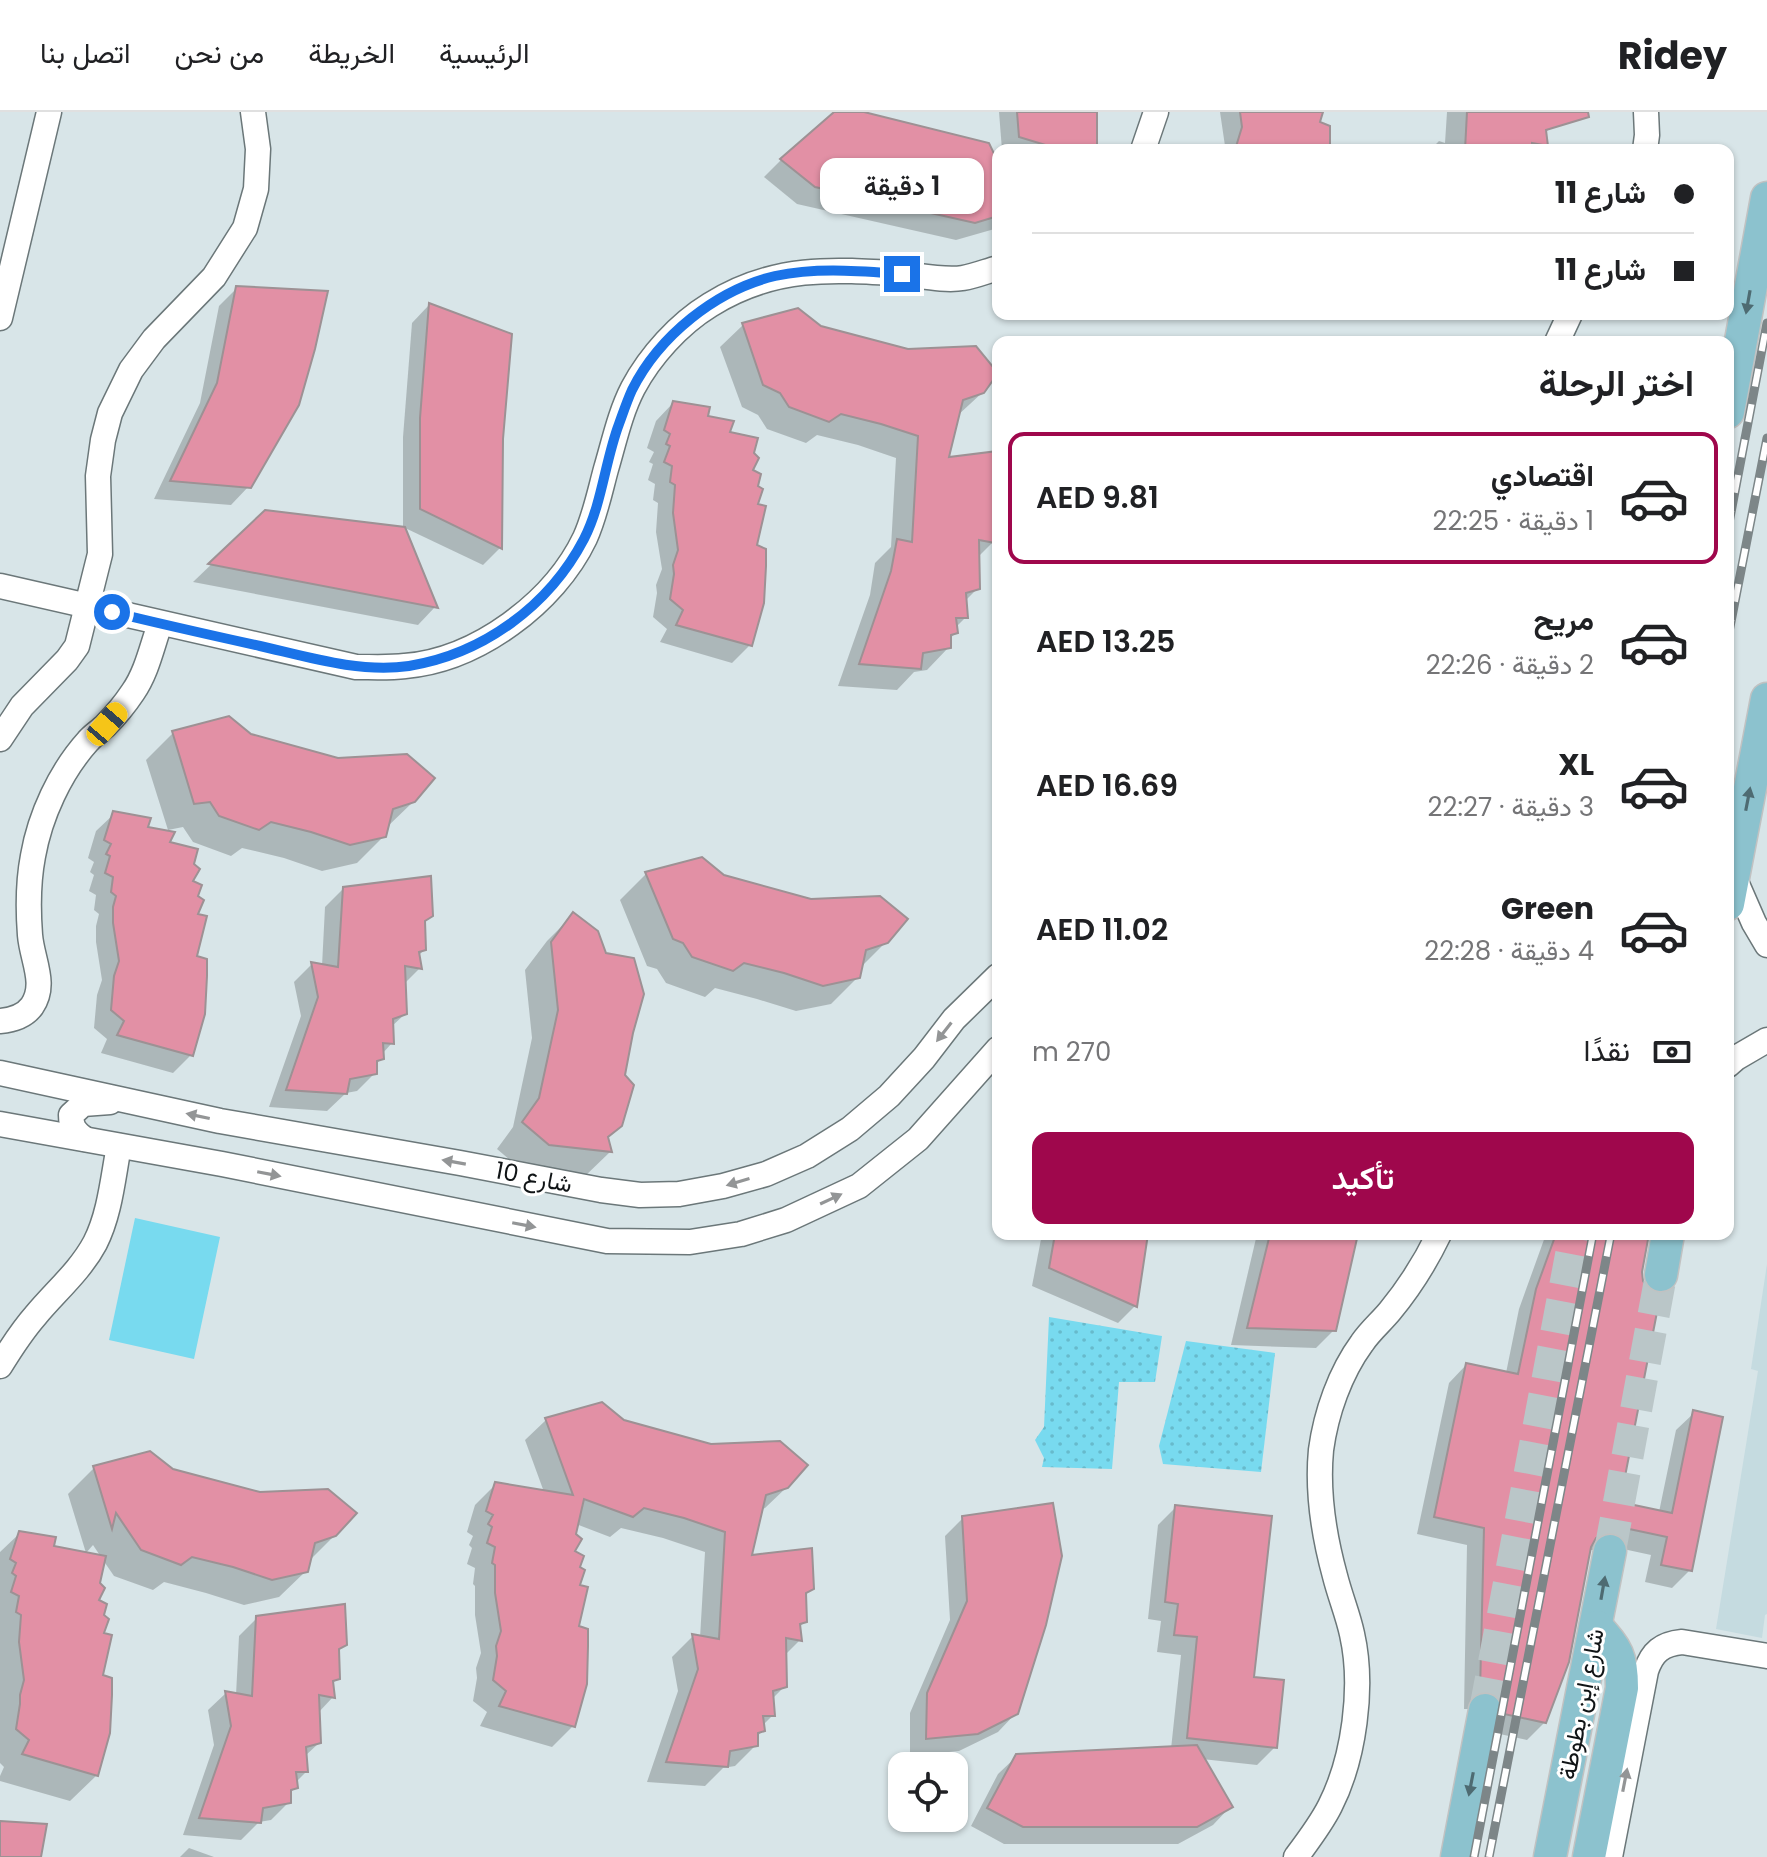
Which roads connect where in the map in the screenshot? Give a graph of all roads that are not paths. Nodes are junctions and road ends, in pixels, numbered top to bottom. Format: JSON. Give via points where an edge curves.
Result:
{"nodes":[{"id":1,"x":49,"y":112,"type":"edge"},
{"id":2,"x":253,"y":112,"type":"edge"},
{"id":3,"x":1156,"y":112,"type":"edge"},
{"id":4,"x":1646,"y":112,"type":"edge"},
{"id":5,"x":1145,"y":144,"type":"edge"},
{"id":6,"x":1646,"y":144,"type":"edge"},
{"id":7,"x":1767,"y":198,"type":"edge"},
{"id":8,"x":992,"y":270,"type":"edge"},
{"id":9,"x":0,"y":318,"type":"edge"},
{"id":10,"x":1734,"y":379,"type":"edge"},
{"id":11,"x":0,"y":586,"type":"edge"},
{"id":12,"x":88,"y":607,"type":"junction"},
{"id":13,"x":160,"y":624,"type":"junction"},
{"id":14,"x":1767,"y":699,"type":"edge"},
{"id":15,"x":0,"y":739,"type":"edge"},
{"id":16,"x":1734,"y":873,"type":"edge"},
{"id":17,"x":1734,"y":893,"type":"edge"},
{"id":18,"x":1767,"y":945,"type":"edge"},
{"id":19,"x":992,"y":982,"type":"edge"},
{"id":20,"x":0,"y":1021,"type":"edge"},
{"id":21,"x":1767,"y":1040,"type":"edge"},
{"id":22,"x":992,"y":1056,"type":"edge"},
{"id":23,"x":1734,"y":1060,"type":"edge"},
{"id":24,"x":0,"y":1073,"type":"edge"},
{"id":25,"x":132,"y":1102,"type":"junction"},
{"id":26,"x":0,"y":1124,"type":"edge"},
{"id":27,"x":85,"y":1139,"type":"junction"},
{"id":28,"x":119,"y":1146,"type":"junction"},
{"id":29,"x":1436,"y":1240,"type":"edge"},
{"id":30,"x":1667,"y":1240,"type":"edge"},
{"id":31,"x":1661,"y":1275,"type":"tunnel mouth"},
{"id":32,"x":0,"y":1366,"type":"edge"},
{"id":33,"x":1610,"y":1551,"type":"tunnel mouth"},
{"id":34,"x":1597,"y":1627,"type":"junction"},
{"id":35,"x":1767,"y":1656,"type":"edge"},
{"id":36,"x":1485,"y":1710,"type":"tunnel mouth"},
{"id":37,"x":1296,"y":1857,"type":"edge"},
{"id":38,"x":1457,"y":1857,"type":"edge"},
{"id":39,"x":1550,"y":1857,"type":"edge"},
{"id":40,"x":1589,"y":1857,"type":"edge"},
{"id":41,"x":1610,"y":1857,"type":"edge"}],
"edges":[{"from":1,"to":9,"type":"street"},
{"from":2,"to":12,"type":"street","via":[[256,189],[245,228],[214,277],[131,370],[110,413],[98,476],[100,554]]},
{"from":3,"to":5,"type":"street"},
{"from":4,"to":6,"type":"street"},
{"from":7,"to":10,"type":"main road","one_way":true},
{"from":8,"to":13,"type":"street","via":[[962,279],[812,271],[740,288],[709,306],[655,355],[633,389],[585,537],[569,564],[516,621],[482,642],[406,666],[356,667]]},
{"from":11,"to":12,"type":"street"},
{"from":12,"to":13,"type":"street"},
{"from":12,"to":15,"type":"street","via":[[77,646],[22,706]]},
{"from":13,"to":20,"type":"street","via":[[136,688],[88,741],[45,814],[28,897],[38,997],[17,1018]]},
{"from":16,"to":14,"type":"main road","one_way":true},
{"from":17,"to":18,"type":"street"},
{"from":19,"to":25,"type":"street","name":"شارع 10","one_way":true,"via":[[889,1096],[850,1129],[766,1174],[679,1194],[601,1190]]},
{"from":21,"to":23,"type":"street"},
{"from":28,"to":22,"type":"street","name":"شارع 10","one_way":true,"via":[[607,1241],[690,1242],[786,1220],[859,1186],[918,1139]]},
{"from":24,"to":25,"type":"street","name":"شارع 10"},
{"from":25,"to":27,"type":"street","via":[[95,1102],[76,1109],[71,1124]]},
{"from":26,"to":27,"type":"street","name":"شارع 10"},
{"from":27,"to":28,"type":"street","name":"شارع 10"},
{"from":28,"to":32,"type":"street","via":[[95,1243]]},
{"from":29,"to":37,"type":"street","via":[[1416,1276],[1361,1343],[1329,1412],[1321,1450],[1323,1518],[1352,1633],[1357,1690],[1341,1779]]},
{"from":30,"to":31,"type":"main road"},
{"from":34,"to":33,"type":"main road","name":"شارع إبن بطوطة","one_way":true},
{"from":34,"to":39,"type":"main road","name":"شارع إبن بطوطة"},
{"from":34,"to":40,"type":"main road","via":[[1615,1647],[1622,1688]]},
{"from":41,"to":35,"type":"street","one_way":true,"via":[[1650,1659],[1669,1643],[1682,1642]]},
{"from":36,"to":38,"type":"main road","one_way":true}]}
